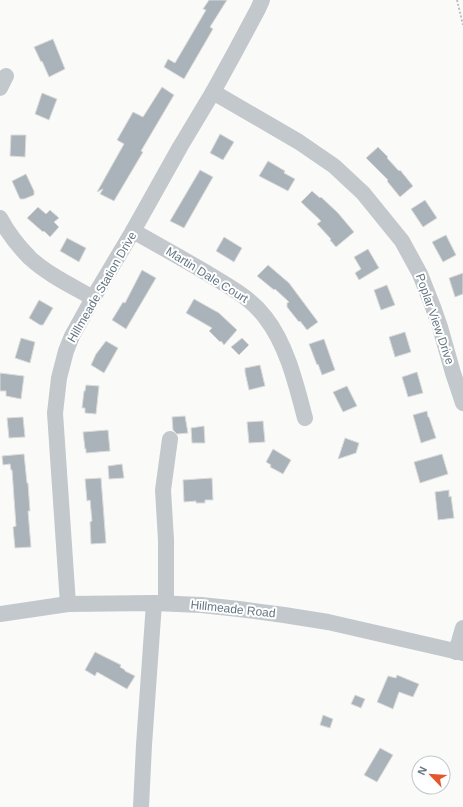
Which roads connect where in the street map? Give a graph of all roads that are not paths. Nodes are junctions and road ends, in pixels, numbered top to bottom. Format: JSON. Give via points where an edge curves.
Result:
{"nodes":[{"id":1,"x":262,"y":0,"type":"edge"},
{"id":2,"x":213,"y":92,"type":"junction"},
{"id":3,"x":0,"y":218,"type":"edge"},
{"id":4,"x":133,"y":231,"type":"junction"},
{"id":5,"x":93,"y":298,"type":"junction"},
{"id":6,"x":463,"y":403,"type":"edge"},
{"id":7,"x":305,"y":418,"type":"dead end"},
{"id":8,"x":170,"y":439,"type":"dead end"},
{"id":9,"x":160,"y":603,"type":"junction"},
{"id":10,"x":68,"y":604,"type":"junction"},
{"id":11,"x":0,"y":614,"type":"edge"},
{"id":12,"x":463,"y":628,"type":"edge"},
{"id":13,"x":460,"y":653,"type":"edge"},
{"id":14,"x":141,"y":807,"type":"edge"}],
"edges":[{"from":1,"to":2,"type":"street","name":"Hillmeade Station Drive"},
{"from":2,"to":4,"type":"street","name":"Hillmeade Station Drive"},
{"from":2,"to":6,"type":"street","name":"Poplar View Drive","via":[[299,142],[334,166],[363,193],[402,241],[420,274],[433,307]]},
{"from":3,"to":5,"type":"street","via":[[20,248],[36,263]]},
{"from":4,"to":5,"type":"street","name":"Hillmeade Station Drive"},
{"from":4,"to":7,"type":"street","name":"Martin Dale Court","via":[[233,289],[259,309],[278,337]]},
{"from":5,"to":10,"type":"street","name":"Hillmeade Station Drive","via":[[66,351],[56,391],[55,421]]},
{"from":8,"to":9,"type":"street","via":[[163,490],[166,540]]},
{"from":9,"to":10,"type":"street","name":"Hillmeade Road"},
{"from":9,"to":13,"type":"street","name":"Hillmeade Road","via":[[216,606],[284,615]]},
{"from":9,"to":14,"type":"street","via":[[145,737]]},
{"from":10,"to":11,"type":"street","name":"Hillmeade Road"},
{"from":12,"to":13,"type":"street"}]}
